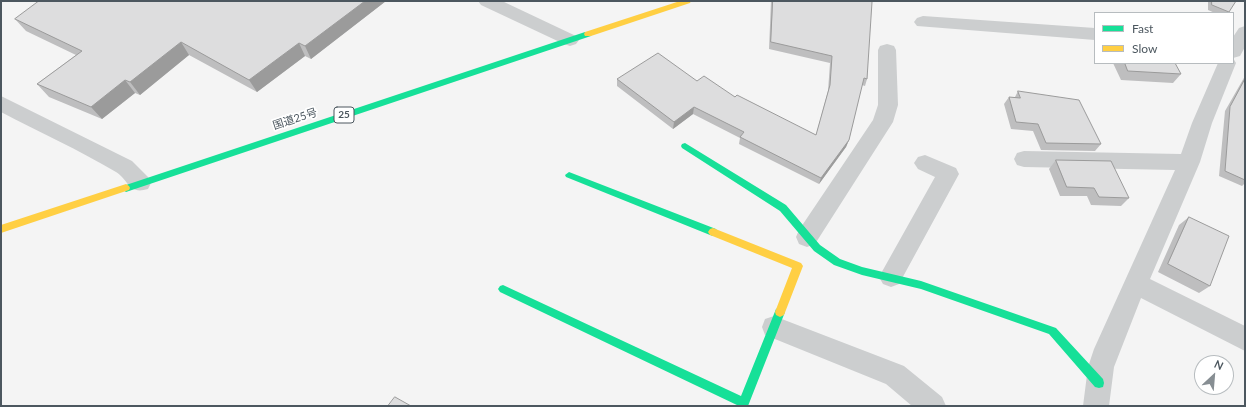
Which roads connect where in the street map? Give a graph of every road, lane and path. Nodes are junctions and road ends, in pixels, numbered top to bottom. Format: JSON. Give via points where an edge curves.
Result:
{"nodes":[{"id":1,"x":487,"y":1,"type":"edge"},
{"id":2,"x":687,"y":1,"type":"edge"},
{"id":3,"x":923,"y":22,"type":"dead end"},
{"id":4,"x":1094,"y":34,"type":"edge"},
{"id":5,"x":570,"y":40,"type":"junction"},
{"id":6,"x":887,"y":50,"type":"dead end"},
{"id":7,"x":1229,"y":64,"type":"edge"},
{"id":8,"x":1,"y":103,"type":"edge"},
{"id":9,"x":685,"y":146,"type":"dead end"},
{"id":10,"x":1024,"y":159,"type":"dead end"},
{"id":11,"x":1189,"y":162,"type":"junction"},
{"id":12,"x":925,"y":163,"type":"dead end"},
{"id":13,"x":569,"y":175,"type":"dead end"},
{"id":14,"x":140,"y":183,"type":"junction"},
{"id":15,"x":1,"y":229,"type":"edge"},
{"id":16,"x":807,"y":237,"type":"junction"},
{"id":17,"x":891,"y":277,"type":"junction"},
{"id":18,"x":1135,"y":283,"type":"junction"},
{"id":19,"x":503,"y":289,"type":"dead end"},
{"id":20,"x":774,"y":327,"type":"junction"},
{"id":21,"x":1245,"y":339,"type":"edge"},
{"id":22,"x":1099,"y":383,"type":"junction"},
{"id":23,"x":933,"y":406,"type":"edge"},
{"id":24,"x":1096,"y":406,"type":"edge"}],
"edges":[{"from":1,"to":5,"type":"street"},
{"from":2,"to":5,"type":"main road","name":"国道25号","number":"25"},
{"from":3,"to":4,"type":"street"},
{"from":5,"to":14,"type":"main road","name":"国道25号","number":"25"},
{"from":6,"to":16,"type":"street","via":[[888,105],[883,122]]},
{"from":7,"to":11,"type":"street","via":[[1202,123]]},
{"from":8,"to":14,"type":"street","via":[[125,167]]},
{"from":9,"to":16,"type":"main road","via":[[783,208]]},
{"from":10,"to":11,"type":"street"},
{"from":11,"to":18,"type":"street"},
{"from":12,"to":17,"type":"street","via":[[948,174]]},
{"from":13,"to":20,"type":"main road","via":[[798,266]]},
{"from":14,"to":15,"type":"main road","name":"国道25号","number":"25"},
{"from":16,"to":17,"type":"main road","via":[[817,248],[837,262]]},
{"from":17,"to":22,"type":"main road","via":[[1052,331]]},
{"from":18,"to":21,"type":"street"},
{"from":18,"to":22,"type":"street","via":[[1107,349]]},
{"from":19,"to":20,"type":"main road","via":[[744,403]]},
{"from":20,"to":23,"type":"street","via":[[895,375]]},
{"from":22,"to":24,"type":"street"}]}
